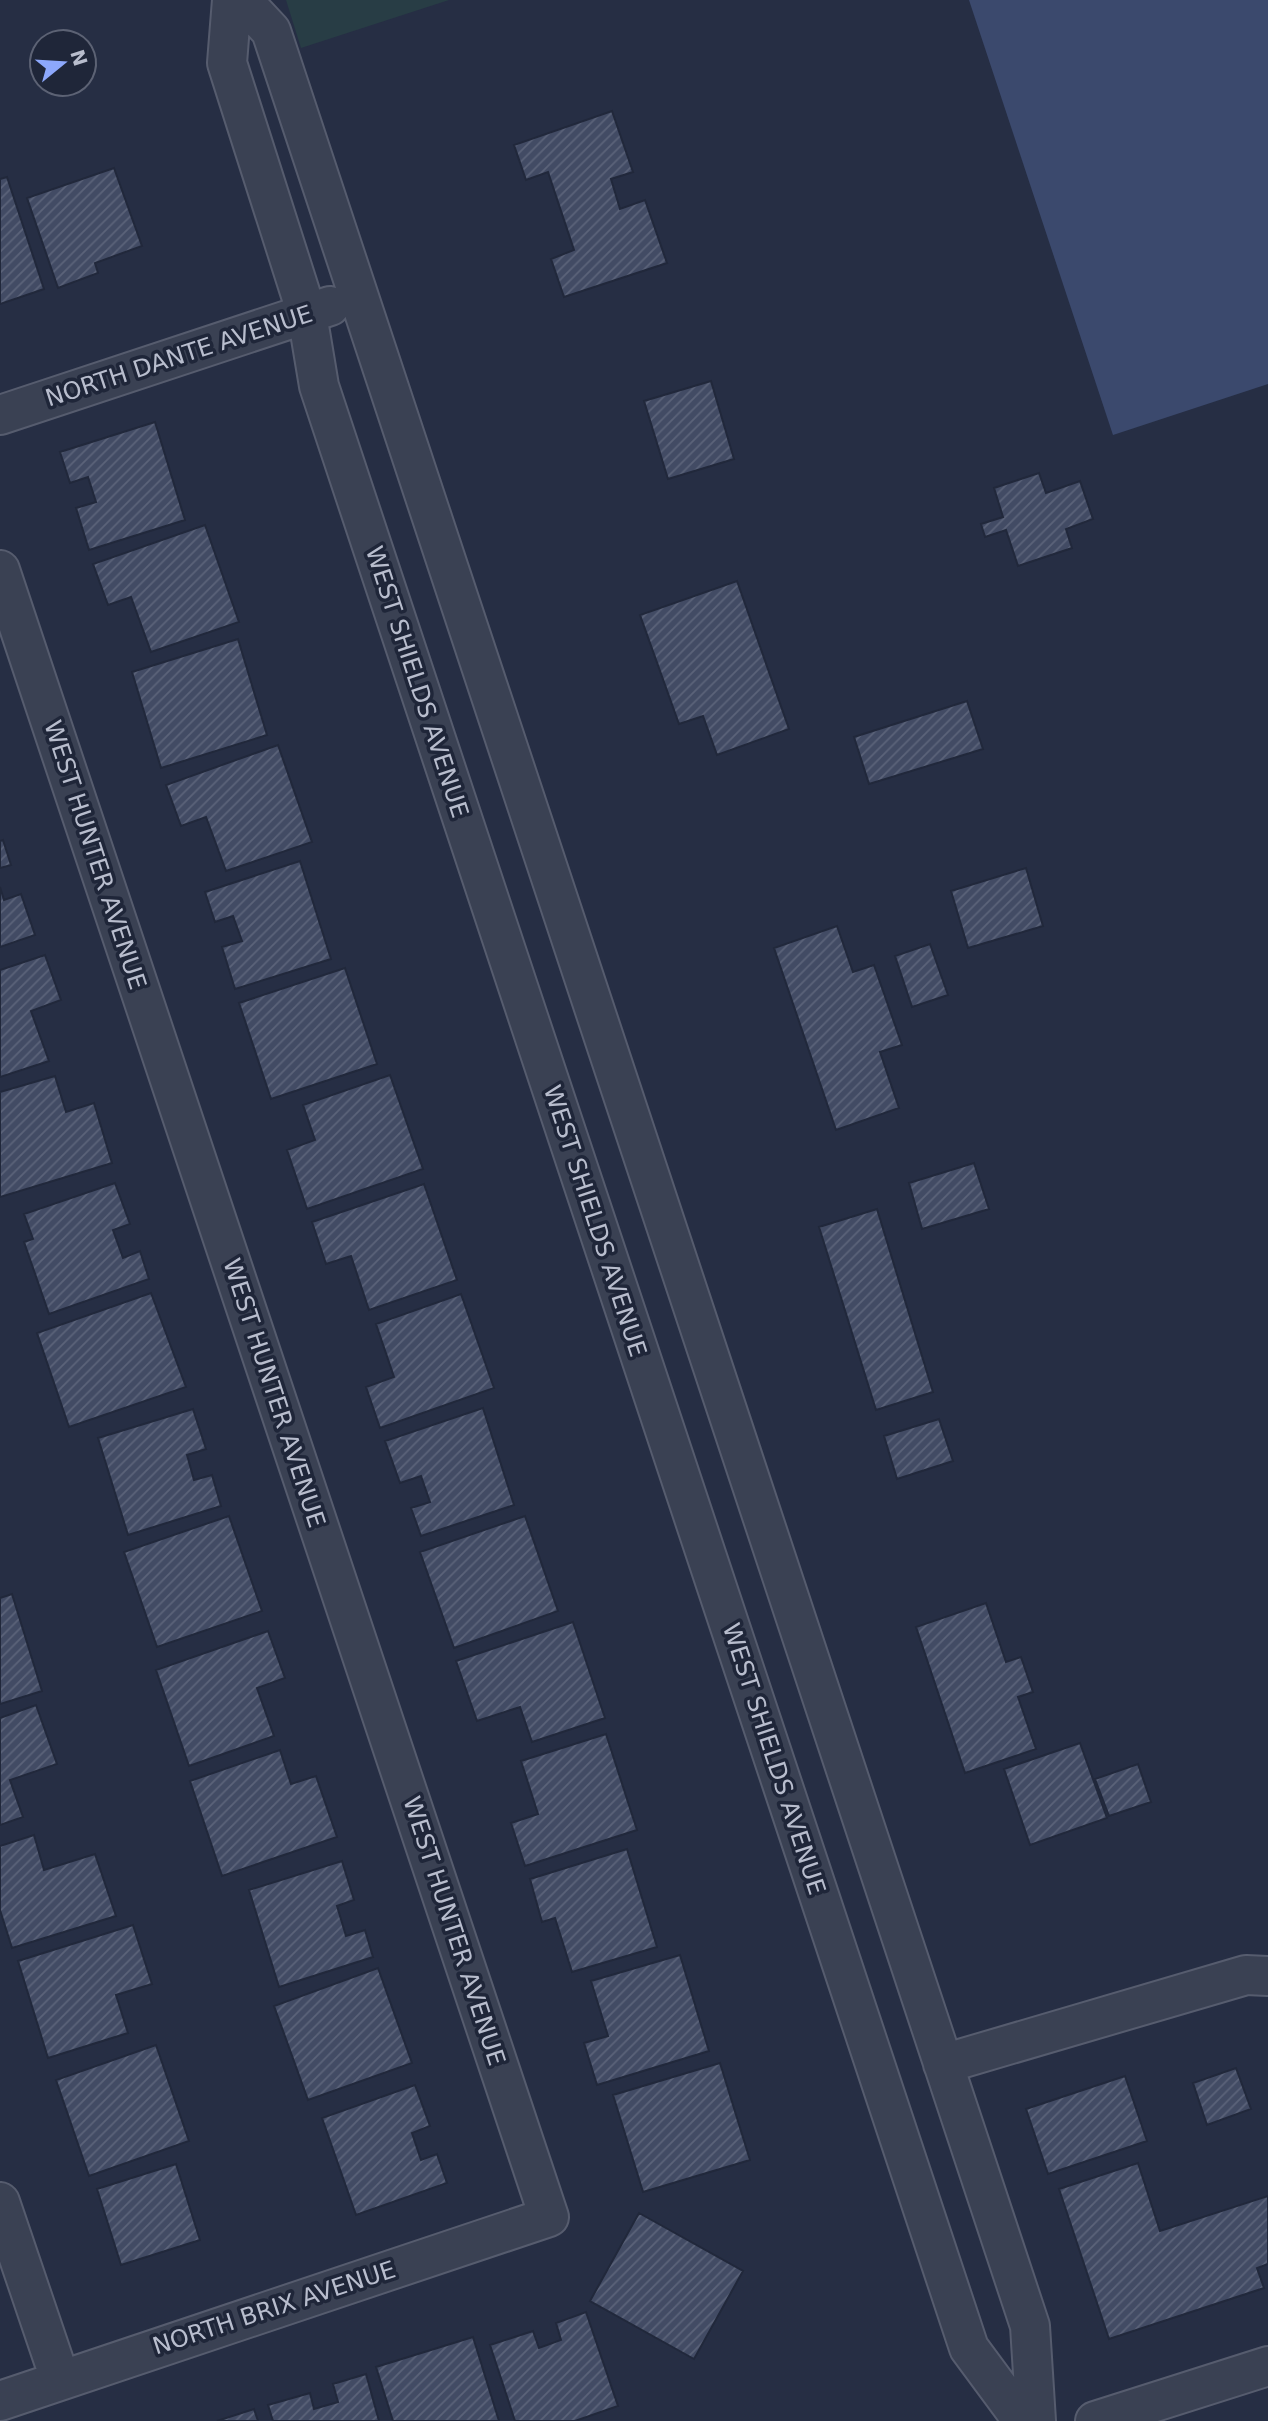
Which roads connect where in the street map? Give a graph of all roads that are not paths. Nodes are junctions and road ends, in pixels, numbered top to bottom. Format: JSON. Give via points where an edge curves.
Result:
{"nodes":[{"id":1,"x":232,"y":0,"type":"edge"},
{"id":2,"x":243,"y":0,"type":"edge"},
{"id":3,"x":358,"y":296,"type":"junction"},
{"id":4,"x":307,"y":314,"type":"junction"},
{"id":5,"x":0,"y":415,"type":"edge"},
{"id":6,"x":0,"y":570,"type":"edge"},
{"id":7,"x":1268,"y":1976,"type":"edge"},
{"id":8,"x":943,"y":2064,"type":"junction"},
{"id":9,"x":0,"y":2202,"type":"edge"},
{"id":10,"x":549,"y":2217,"type":"joint"},
{"id":11,"x":1268,"y":2366,"type":"edge"},
{"id":12,"x":60,"y":2379,"type":"junction"},
{"id":13,"x":0,"y":2400,"type":"edge"},
{"id":14,"x":1023,"y":2421,"type":"edge"},
{"id":15,"x":1036,"y":2421,"type":"edge"},
{"id":16,"x":1096,"y":2421,"type":"edge"}],
"edges":[{"from":1,"to":4,"type":"street","name":"WEST SHIELDS AVENUE","via":[[227,64]]},
{"from":2,"to":3,"type":"street","via":[[271,31]]},
{"from":3,"to":4,"type":"street","name":"NORTH DANTE AVENUE"},
{"from":3,"to":8,"type":"street"},
{"from":4,"to":5,"type":"street","name":"NORTH DANTE AVENUE"},
{"from":4,"to":14,"type":"street","name":"WEST SHIELDS AVENUE","via":[[318,386],[969,2348]]},
{"from":6,"to":10,"type":"street","name":"WEST HUNTER AVENUE"},
{"from":7,"to":8,"type":"street","via":[[1246,1975]]},
{"from":8,"to":15,"type":"street","via":[[1030,2326]]},
{"from":9,"to":12,"type":"street"},
{"from":10,"to":12,"type":"street","name":"NORTH BRIX AVENUE"},
{"from":11,"to":16,"type":"street"},
{"from":12,"to":13,"type":"street","name":"NORTH BRIX AVENUE"}]}
